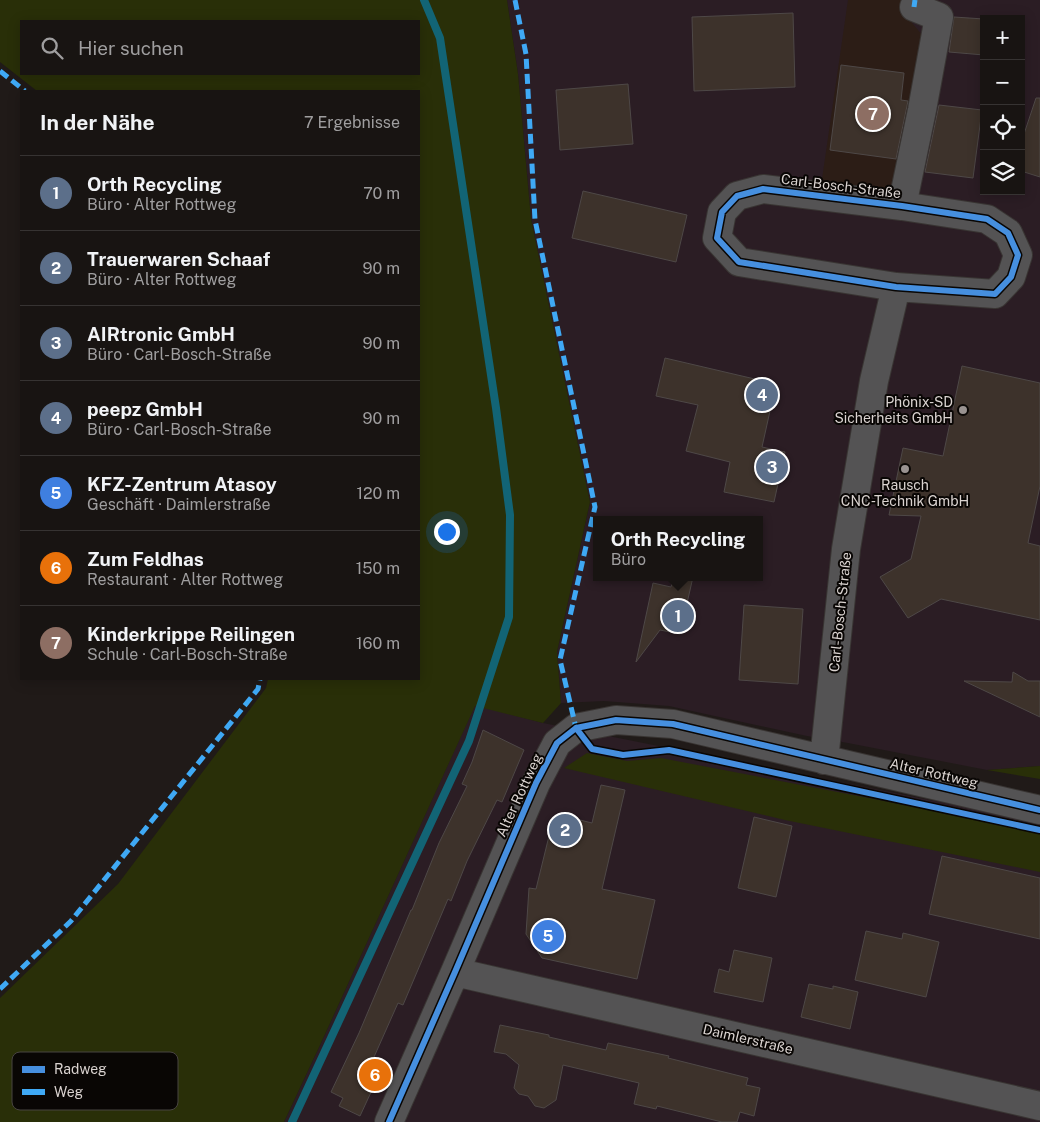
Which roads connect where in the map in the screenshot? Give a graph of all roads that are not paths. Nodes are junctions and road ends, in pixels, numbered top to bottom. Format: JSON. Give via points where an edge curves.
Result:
{"nodes":[{"id":1,"x":914,"y":7,"type":"dead end"},
{"id":2,"x":902,"y":206,"type":"junction"},
{"id":3,"x":896,"y":287,"type":"junction"},
{"id":4,"x":824,"y":760,"type":"junction"},
{"id":5,"x":1040,"y":810,"type":"edge"},
{"id":6,"x":455,"y":972,"type":"junction"},
{"id":7,"x":1040,"y":1106,"type":"edge"},
{"id":8,"x":389,"y":1122,"type":"edge"}],
"edges":[{"from":1,"to":2,"type":"street","via":[[938,17]]},
{"from":2,"to":3,"type":"street","name":"Carl-Bosch-Straße","via":[[987,219],[1008,233],[1018,255],[1011,277],[995,294]]},
{"from":2,"to":3,"type":"street","name":"Carl-Bosch-Straße","via":[[763,188],[737,196],[722,212],[717,238],[739,262]]},
{"from":3,"to":4,"type":"street","name":"Carl-Bosch-Straße","via":[[874,381],[846,549]]},
{"from":4,"to":5,"type":"street","name":"Alter Rottweg"},
{"from":4,"to":6,"type":"street","name":"Alter Rottweg","via":[[672,724],[616,720],[576,728],[557,743],[536,783]]},
{"from":6,"to":7,"type":"street","name":"Daimlerstraße"},
{"from":6,"to":8,"type":"street","name":"Alter Rottweg"}]}
